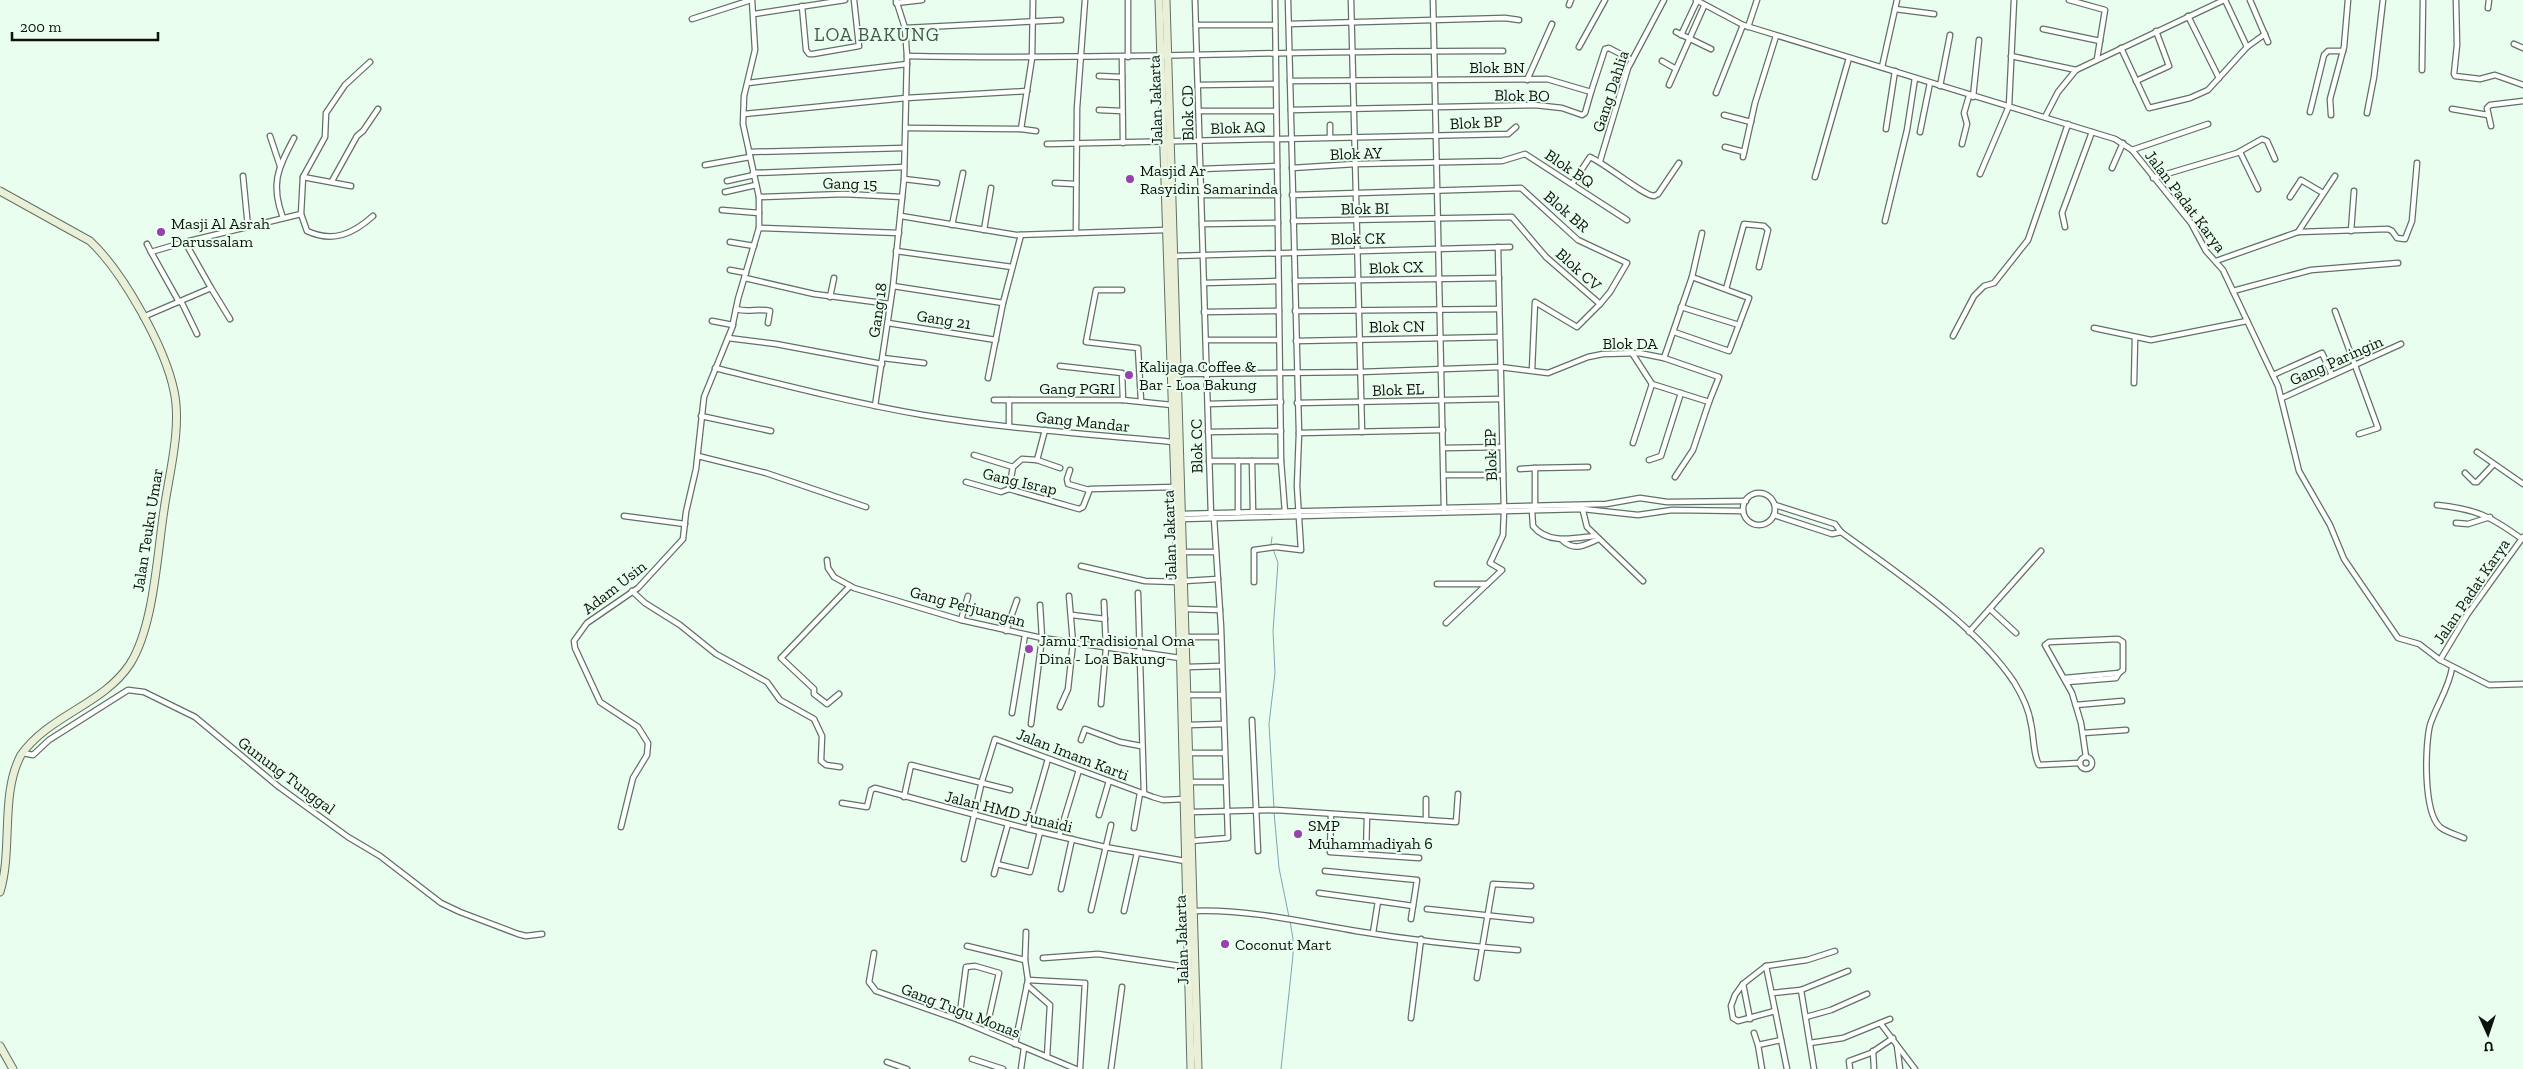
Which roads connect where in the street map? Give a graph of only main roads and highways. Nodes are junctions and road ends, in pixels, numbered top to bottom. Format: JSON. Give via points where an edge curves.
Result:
{"nodes":[{"id":1,"x":1159,"y":0,"type":"edge"},
{"id":2,"x":1166,"y":0,"type":"edge"},
{"id":3,"x":1164,"y":57,"type":"junction"},
{"id":4,"x":1166,"y":142,"type":"junction"},
{"id":5,"x":0,"y":191,"type":"edge"},
{"id":6,"x":1170,"y":256,"type":"junction"},
{"id":7,"x":1174,"y":374,"type":"junction"},
{"id":8,"x":1179,"y":517,"type":"junction"},
{"id":9,"x":1181,"y":582,"type":"junction"},
{"id":10,"x":1186,"y":799,"type":"junction"},
{"id":11,"x":2,"y":824,"type":"edge"},
{"id":12,"x":2,"y":838,"type":"edge"},
{"id":13,"x":0,"y":892,"type":"edge"},
{"id":14,"x":0,"y":1046,"type":"edge"},
{"id":15,"x":1194,"y":1068,"type":"edge"},
{"id":16,"x":13,"y":1069,"type":"edge"}],
"edges":[{"from":1,"to":3,"type":"main road","name":"Jalan Jakarta"},
{"from":2,"to":3,"type":"main road","name":"Jalan Jakarta"},
{"from":3,"to":4,"type":"main road","name":"Jalan Jakarta"},
{"from":4,"to":6,"type":"main road","name":"Jalan Jakarta"},
{"from":4,"to":6,"type":"main road","name":"Jalan Jakarta","via":[[1165,230]]},
{"from":5,"to":11,"type":"main road","name":"Jalan Teuku Umar","via":[[90,241],[121,280],[143,317],[169,371],[178,412],[158,555],[145,627],[134,656],[102,694],[39,734],[23,753],[11,777]]},
{"from":6,"to":7,"type":"main road","name":"Jalan Jakarta"},
{"from":7,"to":8,"type":"main road","name":"Jalan Jakarta"},
{"from":7,"to":8,"type":"main road","name":"Jalan Jakarta","via":[[1173,442]]},
{"from":8,"to":9,"type":"main road","name":"Jalan Jakarta"},
{"from":8,"to":9,"type":"main road","name":"Jalan Jakarta","via":[[1183,552]]},
{"from":9,"to":10,"type":"main road","name":"Jalan Jakarta","via":[[1180,658]]},
{"from":9,"to":10,"type":"main road","name":"Jalan Jakarta","via":[[1186,609],[1190,753],[1190,782]]},
{"from":10,"to":15,"type":"main road","name":"Jalan Jakarta","via":[[1187,967]]},
{"from":10,"to":15,"type":"main road","name":"Jalan Jakarta","via":[[1191,812],[1194,911]]},
{"from":11,"to":12,"type":"main road","name":"Jalan Teuku Umar"},
{"from":12,"to":13,"type":"main road","name":"Jalan Teuku Umar"},
{"from":14,"to":16,"type":"main road"}]}
